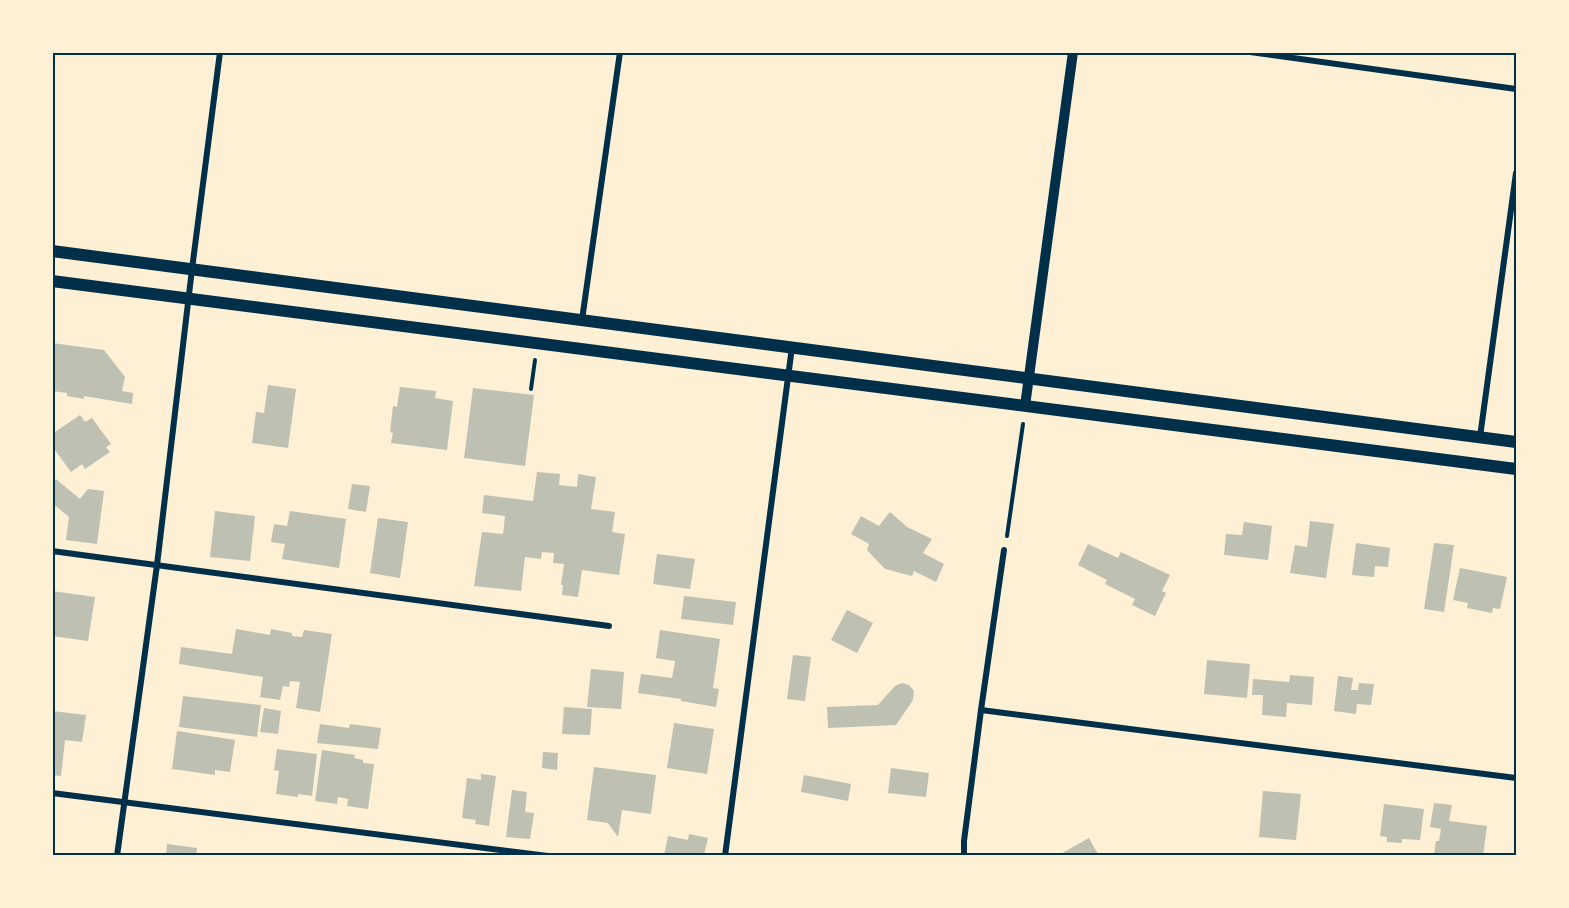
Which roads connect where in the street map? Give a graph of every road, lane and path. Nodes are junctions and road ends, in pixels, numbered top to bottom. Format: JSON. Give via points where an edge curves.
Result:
{"nodes":[{"id":1,"x":220,"y":52,"type":"edge"},
{"id":2,"x":620,"y":52,"type":"edge"},
{"id":3,"x":1073,"y":52,"type":"edge"},
{"id":4,"x":1250,"y":52,"type":"edge"},
{"id":5,"x":1516,"y":89,"type":"edge"},
{"id":6,"x":1516,"y":173,"type":"edge"},
{"id":7,"x":52,"y":251,"type":"edge"},
{"id":8,"x":192,"y":269,"type":"junction"},
{"id":9,"x":52,"y":281,"type":"edge"},
{"id":10,"x":188,"y":298,"type":"junction"},
{"id":11,"x":582,"y":320,"type":"junction"},
{"id":12,"x":537,"y":343,"type":"junction"},
{"id":13,"x":792,"y":347,"type":"junction"},
{"id":14,"x":788,"y":375,"type":"junction"},
{"id":15,"x":1029,"y":378,"type":"junction"},
{"id":16,"x":531,"y":389,"type":"dead end"},
{"id":17,"x":1025,"y":406,"type":"junction"},
{"id":18,"x":1480,"y":437,"type":"junction"},
{"id":19,"x":1516,"y":442,"type":"edge"},
{"id":20,"x":1516,"y":469,"type":"edge"},
{"id":21,"x":1004,"y":550,"type":"joint"},
{"id":22,"x":52,"y":551,"type":"edge"},
{"id":23,"x":157,"y":565,"type":"junction"},
{"id":24,"x":609,"y":626,"type":"dead end"},
{"id":25,"x":981,"y":710,"type":"junction"},
{"id":26,"x":1516,"y":778,"type":"edge"},
{"id":27,"x":52,"y":793,"type":"edge"},
{"id":28,"x":124,"y":803,"type":"junction"},
{"id":29,"x":117,"y":855,"type":"edge"},
{"id":30,"x":548,"y":855,"type":"edge"},
{"id":31,"x":725,"y":855,"type":"edge"},
{"id":32,"x":964,"y":855,"type":"edge"}],
"edges":[{"from":1,"to":8,"type":"street"},
{"from":2,"to":11,"type":"street"},
{"from":3,"to":15,"type":"street"},
{"from":4,"to":5,"type":"street"},
{"from":6,"to":18,"type":"street"},
{"from":7,"to":8,"type":"main road"},
{"from":8,"to":10,"type":"street"},
{"from":8,"to":11,"type":"main road"},
{"from":9,"to":10,"type":"main road"},
{"from":10,"to":12,"type":"main road"},
{"from":10,"to":23,"type":"street"},
{"from":11,"to":13,"type":"main road"},
{"from":12,"to":14,"type":"main road"},
{"from":12,"to":16,"type":"path"},
{"from":13,"to":14,"type":"street"},
{"from":13,"to":15,"type":"main road"},
{"from":14,"to":17,"type":"main road"},
{"from":14,"to":31,"type":"street"},
{"from":15,"to":17,"type":"street"},
{"from":15,"to":18,"type":"main road"},
{"from":17,"to":20,"type":"main road"},
{"from":17,"to":21,"type":"path"},
{"from":18,"to":19,"type":"main road"},
{"from":21,"to":25,"type":"street"},
{"from":22,"to":23,"type":"street"},
{"from":23,"to":24,"type":"street"},
{"from":23,"to":28,"type":"street"},
{"from":25,"to":26,"type":"street"},
{"from":25,"to":32,"type":"street"},
{"from":27,"to":28,"type":"street"},
{"from":28,"to":29,"type":"street"},
{"from":28,"to":30,"type":"street"}]}
